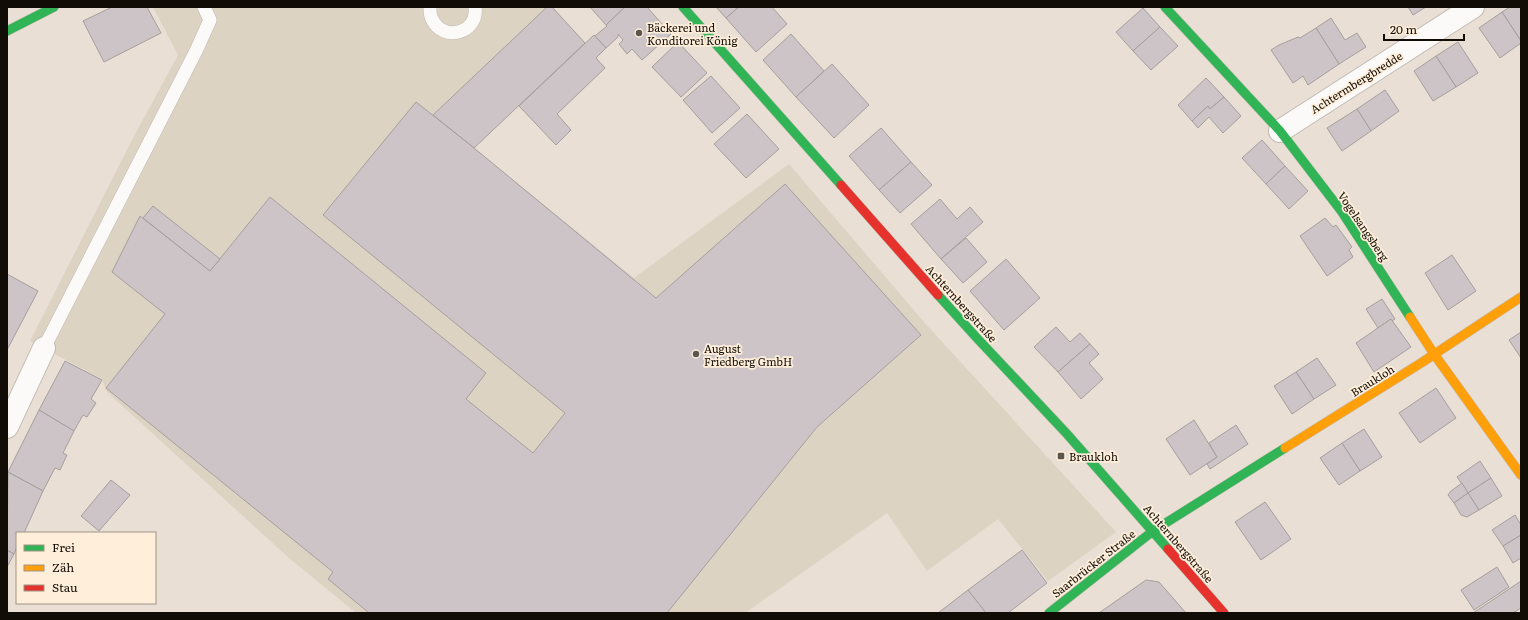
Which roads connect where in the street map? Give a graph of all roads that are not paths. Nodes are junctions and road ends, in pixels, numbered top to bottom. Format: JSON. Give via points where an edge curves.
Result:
{"nodes":[{"id":1,"x":54,"y":7,"type":"edge"},
{"id":2,"x":204,"y":7,"type":"edge"},
{"id":3,"x":430,"y":7,"type":"edge"},
{"id":4,"x":474,"y":7,"type":"edge"},
{"id":5,"x":683,"y":7,"type":"edge"},
{"id":6,"x":1165,"y":7,"type":"edge"},
{"id":7,"x":1472,"y":7,"type":"edge"},
{"id":8,"x":7,"y":16,"type":"edge"},
{"id":9,"x":10,"y":30,"type":"edge"},
{"id":10,"x":1280,"y":131,"type":"junction"},
{"id":11,"x":1521,"y":297,"type":"edge"},
{"id":12,"x":44,"y":348,"type":"joint"},
{"id":13,"x":1434,"y":354,"type":"junction"},
{"id":14,"x":7,"y":428,"type":"edge"},
{"id":15,"x":1521,"y":476,"type":"edge"},
{"id":16,"x":1153,"y":531,"type":"junction"},
{"id":17,"x":1049,"y":613,"type":"edge"},
{"id":18,"x":1224,"y":613,"type":"edge"}],
"edges":[{"from":1,"to":9,"type":"street"},
{"from":2,"to":12,"type":"lane","via":[[210,20],[199,45]]},
{"from":3,"to":4,"type":"lane","via":[[431,18],[437,27],[459,33],[472,21],[476,14]]},
{"from":5,"to":16,"type":"street","name":"Achternbergstraße","via":[[975,336]]},
{"from":6,"to":10,"type":"street","name":"Vogelsangsberg"},
{"from":7,"to":10,"type":"street","name":"Achtermbergbredde"},
{"from":8,"to":9,"type":"lane"},
{"from":10,"to":13,"type":"street","name":"Vogelsangsberg","via":[[1342,212]]},
{"from":11,"to":13,"type":"street","name":"Braukloh"},
{"from":12,"to":14,"type":"street"},
{"from":13,"to":15,"type":"street","name":"Vogelsangsberg"},
{"from":13,"to":16,"type":"street","name":"Braukloh"},
{"from":16,"to":17,"type":"street","name":"Saarbrücker Straße"},
{"from":16,"to":18,"type":"street","name":"Achternbergstraße"}]}
